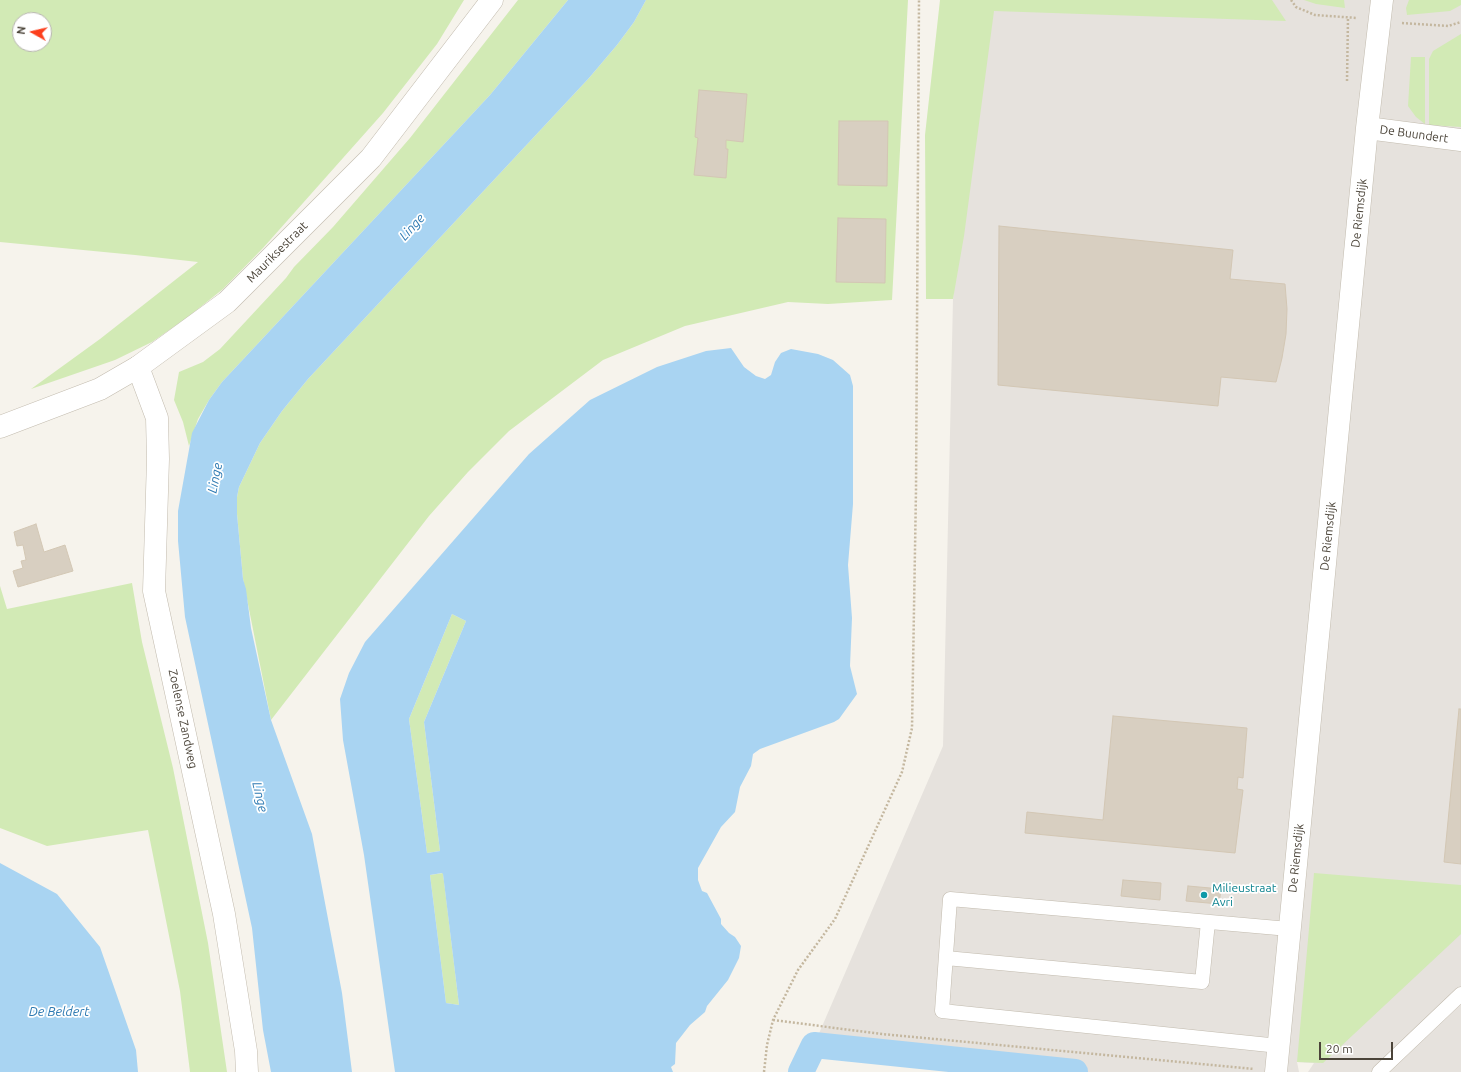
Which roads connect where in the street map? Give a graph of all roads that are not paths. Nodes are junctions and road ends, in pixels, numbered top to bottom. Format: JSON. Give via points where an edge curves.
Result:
{"nodes":[{"id":1,"x":492,"y":0,"type":"edge"},
{"id":2,"x":1382,"y":0,"type":"edge"},
{"id":3,"x":1367,"y":128,"type":"junction"},
{"id":4,"x":1461,"y":140,"type":"edge"},
{"id":5,"x":138,"y":367,"type":"junction"},
{"id":6,"x":0,"y":427,"type":"edge"},
{"id":7,"x":1208,"y":922,"type":"junction"},
{"id":8,"x":1289,"y":929,"type":"junction"},
{"id":9,"x":946,"y":958,"type":"junction"},
{"id":10,"x":1461,"y":994,"type":"edge"},
{"id":11,"x":1279,"y":1046,"type":"junction"},
{"id":12,"x":248,"y":1072,"type":"edge"},
{"id":13,"x":1276,"y":1072,"type":"edge"},
{"id":14,"x":1379,"y":1072,"type":"edge"}],
"edges":[{"from":1,"to":5,"type":"street","name":"Mauriksestraat","via":[[371,158],[227,302]]},
{"from":2,"to":3,"type":"street","name":"De Riemsdijk"},
{"from":3,"to":4,"type":"street","name":"De Buundert"},
{"from":3,"to":8,"type":"street","name":"De Riemsdijk"},
{"from":5,"to":6,"type":"street","name":"Mauriksestraat","via":[[100,389]]},
{"from":5,"to":12,"type":"street","name":"Zoelense Zandweg","via":[[158,418],[154,591],[224,914]]},
{"from":7,"to":8,"type":"lane"},
{"from":7,"to":9,"type":"lane","via":[[1202,982]]},
{"from":7,"to":9,"type":"lane","via":[[950,899]]},
{"from":8,"to":11,"type":"street","name":"De Riemsdijk"},
{"from":9,"to":11,"type":"lane","via":[[942,1011]]},
{"from":10,"to":14,"type":"lane"},
{"from":11,"to":13,"type":"street","name":"De Riemsdijk"}]}
